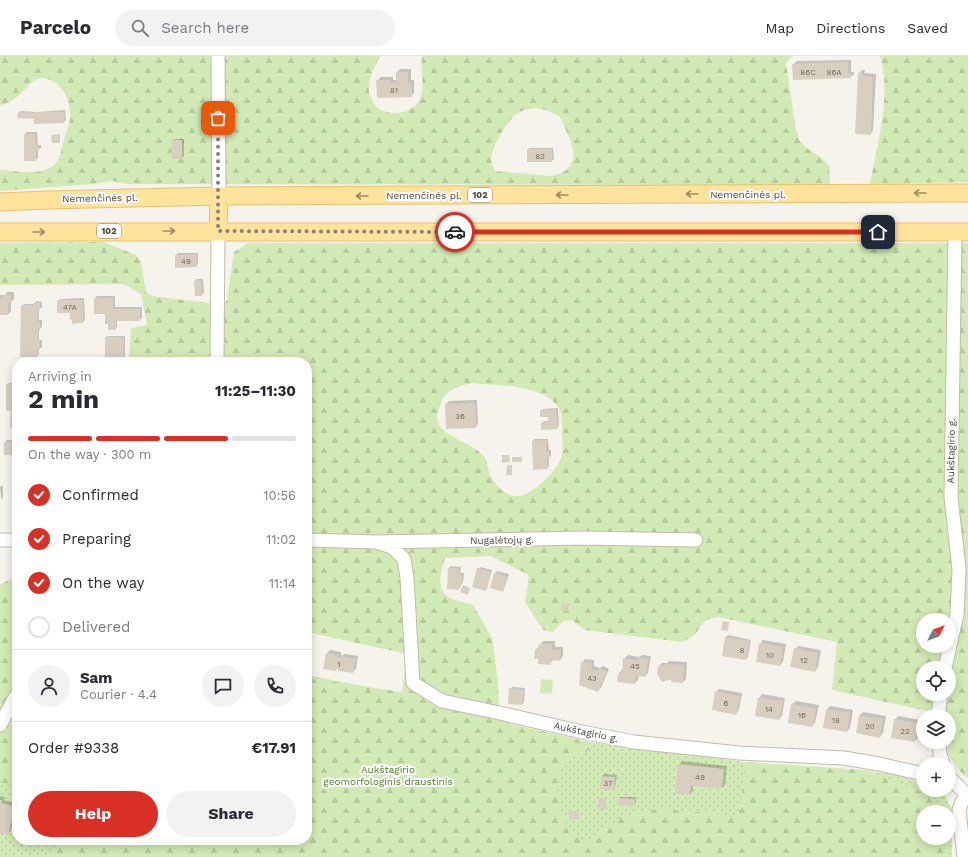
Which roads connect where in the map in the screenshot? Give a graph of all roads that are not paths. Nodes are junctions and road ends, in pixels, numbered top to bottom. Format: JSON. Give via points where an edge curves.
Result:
{"nodes":[{"id":1,"x":218,"y":56,"type":"edge"},
{"id":2,"x":968,"y":193,"type":"edge"},
{"id":3,"x":218,"y":196,"type":"junction"},
{"id":4,"x":0,"y":202,"type":"edge"},
{"id":5,"x":218,"y":231,"type":"junction"},
{"id":6,"x":0,"y":232,"type":"edge"},
{"id":7,"x":962,"y":232,"type":"edge"},
{"id":8,"x":217,"y":357,"type":"edge"},
{"id":9,"x":0,"y":540,"type":"edge"},
{"id":10,"x":12,"y":540,"type":"edge"},
{"id":11,"x":312,"y":540,"type":"edge"},
{"id":12,"x":696,"y":540,"type":"dead end"},
{"id":13,"x":376,"y":542,"type":"junction"},
{"id":14,"x":947,"y":661,"type":"edge"},
{"id":15,"x":12,"y":703,"type":"edge"},
{"id":16,"x":0,"y":725,"type":"edge"},
{"id":17,"x":916,"y":772,"type":"edge"},
{"id":18,"x":956,"y":784,"type":"edge"},
{"id":19,"x":968,"y":796,"type":"edge"},
{"id":20,"x":964,"y":857,"type":"edge"}],
"edges":[{"from":1,"to":3,"type":"street"},
{"from":2,"to":3,"type":"main road","name":"Nemenčinės pl.","number":"102","one_way":true},
{"from":3,"to":4,"type":"main road","name":"Nemenčinės pl.","number":"102"},
{"from":3,"to":5,"type":"main road"},
{"from":6,"to":5,"type":"main road","number":"102","one_way":true},
{"from":5,"to":7,"type":"main road","number":"102"},
{"from":5,"to":8,"type":"street"},
{"from":7,"to":14,"type":"street","name":"Aukštagirio g.","via":[[951,497],[959,569],[957,614]]},
{"from":9,"to":10,"type":"street"},
{"from":11,"to":13,"type":"street","name":"Nugalėtojų g."},
{"from":12,"to":13,"type":"street","name":"Nugalėtojų g.","via":[[582,538]]},
{"from":13,"to":17,"type":"street","name":"Aukštagirio g.","via":[[392,547],[404,559],[413,684],[442,701],[634,742],[739,753],[844,758]]},
{"from":15,"to":16,"type":"street"},
{"from":18,"to":19,"type":"street"},
{"from":19,"to":20,"type":"street","via":[[959,810]]}]}
